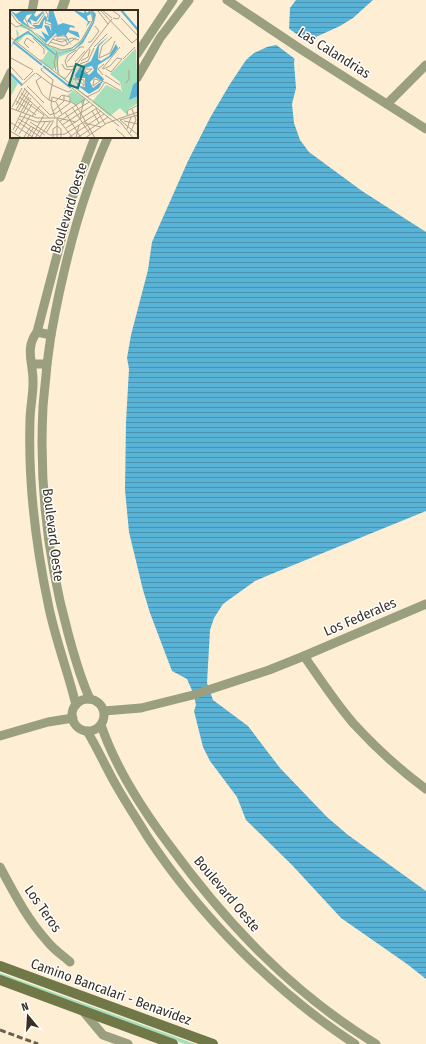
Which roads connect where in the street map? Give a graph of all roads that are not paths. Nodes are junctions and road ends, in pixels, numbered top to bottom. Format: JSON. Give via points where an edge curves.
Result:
{"nodes":[{"id":1,"x":34,"y":0,"type":"edge"},
{"id":2,"x":65,"y":0,"type":"edge"},
{"id":3,"x":173,"y":0,"type":"edge"},
{"id":4,"x":189,"y":0,"type":"edge"},
{"id":5,"x":227,"y":0,"type":"edge"},
{"id":6,"x":32,"y":10,"type":"edge"},
{"id":7,"x":61,"y":10,"type":"edge"},
{"id":8,"x":138,"y":52,"type":"edge"},
{"id":9,"x":426,"y":66,"type":"edge"},
{"id":10,"x":10,"y":74,"type":"edge"},
{"id":11,"x":138,"y":76,"type":"edge"},
{"id":12,"x":0,"y":95,"type":"edge"},
{"id":13,"x":387,"y":104,"type":"junction"},
{"id":14,"x":426,"y":129,"type":"edge"},
{"id":15,"x":15,"y":138,"type":"edge"},
{"id":16,"x":95,"y":138,"type":"edge"},
{"id":17,"x":108,"y":138,"type":"edge"},
{"id":18,"x":87,"y":154,"type":"junction"},
{"id":19,"x":98,"y":158,"type":"junction"},
{"id":20,"x":0,"y":177,"type":"edge"},
{"id":21,"x":37,"y":332,"type":"junction"},
{"id":22,"x":51,"y":335,"type":"junction"},
{"id":23,"x":33,"y":364,"type":"junction"},
{"id":24,"x":47,"y":364,"type":"junction"},
{"id":25,"x":49,"y":531,"type":"junction"},
{"id":26,"x":36,"y":532,"type":"junction"},
{"id":27,"x":426,"y":604,"type":"edge"},
{"id":28,"x":304,"y":656,"type":"junction"},
{"id":29,"x":90,"y":699,"type":"junction"},
{"id":30,"x":76,"y":705,"type":"junction"},
{"id":31,"x":104,"y":711,"type":"junction"},
{"id":32,"x":73,"y":718,"type":"junction"},
{"id":33,"x":101,"y":725,"type":"junction"},
{"id":34,"x":87,"y":731,"type":"junction"},
{"id":35,"x":0,"y":736,"type":"edge"},
{"id":36,"x":426,"y":789,"type":"edge"},
{"id":37,"x":0,"y":867,"type":"edge"},
{"id":38,"x":190,"y":874,"type":"junction"},
{"id":39,"x":180,"y":881,"type":"junction"},
{"id":40,"x":70,"y":962,"type":"dead end"},
{"id":41,"x":0,"y":966,"type":"edge"},
{"id":42,"x":0,"y":980,"type":"edge"},
{"id":43,"x":82,"y":1010,"type":"junction"},
{"id":44,"x":128,"y":1044,"type":"edge"},
{"id":45,"x":174,"y":1044,"type":"edge"},
{"id":46,"x":213,"y":1044,"type":"edge"},
{"id":47,"x":355,"y":1044,"type":"edge"},
{"id":48,"x":376,"y":1044,"type":"edge"}],
"edges":[{"from":1,"to":6,"type":"street"},
{"from":2,"to":7,"type":"street"},
{"from":3,"to":8,"type":"street"},
{"from":4,"to":11,"type":"street","via":[[160,38]]},
{"from":5,"to":13,"type":"street","name":"Las Calandrias"},
{"from":9,"to":13,"type":"street"},
{"from":10,"to":12,"type":"street"},
{"from":13,"to":14,"type":"street","name":"Las Calandrias"},
{"from":15,"to":20,"type":"street"},
{"from":16,"to":18,"type":"street","name":"Boulevard Oeste"},
{"from":17,"to":19,"type":"street","name":"Boulevard Oeste"},
{"from":18,"to":19,"type":"street"},
{"from":18,"to":21,"type":"street","name":"Boulevard Oeste","via":[[72,198]]},
{"from":19,"to":22,"type":"street","name":"Boulevard Oeste","via":[[82,205]]},
{"from":21,"to":22,"type":"street"},
{"from":21,"to":23,"type":"street","name":"Boulevard Oeste","via":[[30,347]]},
{"from":22,"to":24,"type":"street","name":"Boulevard Oeste"},
{"from":23,"to":24,"type":"street"},
{"from":23,"to":26,"type":"street","name":"Boulevard Oeste","via":[[30,454]]},
{"from":24,"to":25,"type":"street","name":"Boulevard Oeste","via":[[42,447]]},
{"from":25,"to":26,"type":"street"},
{"from":25,"to":29,"type":"street","name":"Boulevard Oeste","via":[[60,605],[80,675]]},
{"from":26,"to":30,"type":"street","name":"Boulevard Oeste","via":[[49,609]]},
{"from":27,"to":28,"type":"street","name":"Los Federales"},
{"from":28,"to":31,"type":"street","name":"Los Federales","via":[[193,695],[141,708]]},
{"from":28,"to":36,"type":"street","via":[[354,723],[396,766]]},
{"from":29,"to":30,"type":"street"},
{"from":29,"to":31,"type":"street","via":[[99,703]]},
{"from":30,"to":32,"type":"street","via":[[72,713]]},
{"from":31,"to":33,"type":"street"},
{"from":32,"to":34,"type":"street","via":[[77,727]]},
{"from":32,"to":35,"type":"street","via":[[48,722]]},
{"from":33,"to":34,"type":"street"},
{"from":33,"to":38,"type":"street","name":"Boulevard Oeste","via":[[106,741],[143,808]]},
{"from":34,"to":39,"type":"street","name":"Boulevard Oeste","via":[[122,796]]},
{"from":37,"to":40,"type":"street","name":"Los Teros","via":[[35,927]]},
{"from":38,"to":39,"type":"street"},
{"from":38,"to":48,"type":"street","name":"Boulevard Oeste","via":[[238,931],[270,963],[326,1011]]},
{"from":39,"to":47,"type":"street","name":"Boulevard Oeste","via":[[210,917],[266,975],[324,1023]]},
{"from":41,"to":46,"type":"main road","name":"Camino Bancalari - Benavídez"},
{"from":42,"to":43,"type":"main road","name":"Camino Bancalari - Benavídez"},
{"from":43,"to":44,"type":"street","via":[[103,1035]]},
{"from":43,"to":45,"type":"main road","name":"Camino Bancalari - Benavídez"}]}
